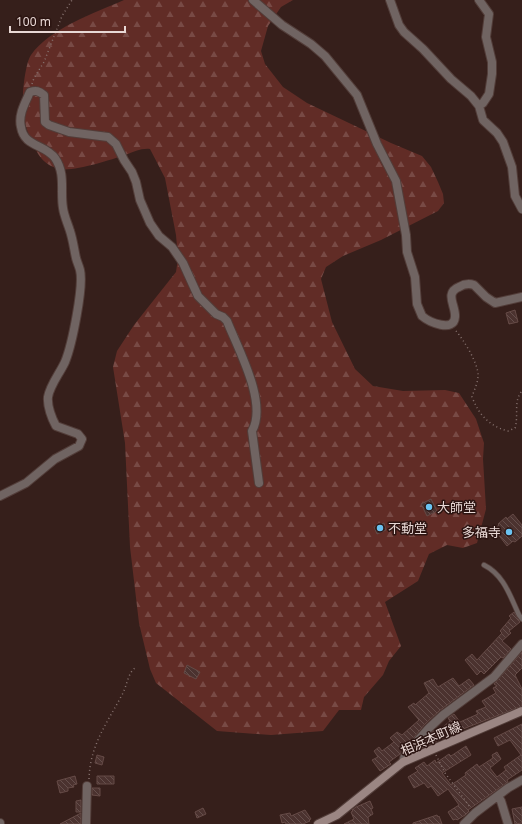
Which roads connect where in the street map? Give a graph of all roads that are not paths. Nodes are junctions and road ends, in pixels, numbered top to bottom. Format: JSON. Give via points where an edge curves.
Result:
{"nodes":[{"id":1,"x":253,"y":0,"type":"edge"},
{"id":2,"x":390,"y":0,"type":"edge"},
{"id":3,"x":479,"y":0,"type":"edge"},
{"id":4,"x":479,"y":106,"type":"junction"},
{"id":5,"x":522,"y":209,"type":"edge"},
{"id":6,"x":522,"y":297,"type":"edge"},
{"id":7,"x":259,"y":483,"type":"dead end"},
{"id":8,"x":0,"y":496,"type":"edge"},
{"id":9,"x":484,"y":565,"type":"dead end"},
{"id":10,"x":522,"y":619,"type":"edge"},
{"id":11,"x":522,"y":644,"type":"edge"},
{"id":12,"x":522,"y":711,"type":"edge"},
{"id":13,"x":403,"y":762,"type":"junction"},
{"id":14,"x":522,"y":780,"type":"edge"},
{"id":15,"x":87,"y":786,"type":"road end"},
{"id":16,"x":498,"y":796,"type":"junction"},
{"id":17,"x":86,"y":824,"type":"edge"},
{"id":18,"x":318,"y":824,"type":"edge"},
{"id":19,"x":464,"y":824,"type":"edge"},
{"id":20,"x":508,"y":824,"type":"edge"}],
"edges":[{"from":1,"to":6,"type":"street","via":[[325,56],[357,95],[377,144],[396,181],[407,252],[415,277],[418,309],[422,316],[444,326],[451,324],[455,319],[452,293],[459,286],[466,284],[474,284],[486,297],[495,302]]},
{"from":2,"to":4,"type":"street","via":[[404,32]]},
{"from":3,"to":4,"type":"street","via":[[489,14],[486,37],[493,68],[489,94]]},
{"from":4,"to":5,"type":"street","via":[[483,120],[503,142],[512,167],[515,196]]},
{"from":7,"to":8,"type":"street","via":[[252,431],[257,414],[252,382],[227,321],[198,296],[183,263],[150,223],[132,172],[116,144],[108,137],[69,132],[49,125],[45,122],[44,95],[34,90],[30,92],[22,110],[20,126],[28,142],[54,157],[61,172],[63,209],[81,274],[81,292],[70,347],[48,401],[56,426],[78,434],[82,439],[79,446],[26,482]]},
{"from":9,"to":10,"type":"lane","via":[[493,570],[503,582]]},
{"from":11,"to":13,"type":"street","via":[[494,677],[429,728],[405,755]]},
{"from":12,"to":13,"type":"main road","name":"相浜本町線"},
{"from":13,"to":18,"type":"main road","name":"相浜本町線","via":[[337,815]]},
{"from":14,"to":16,"type":"street"},
{"from":15,"to":17,"type":"street"},
{"from":16,"to":19,"type":"street"},
{"from":16,"to":20,"type":"street"}]}
